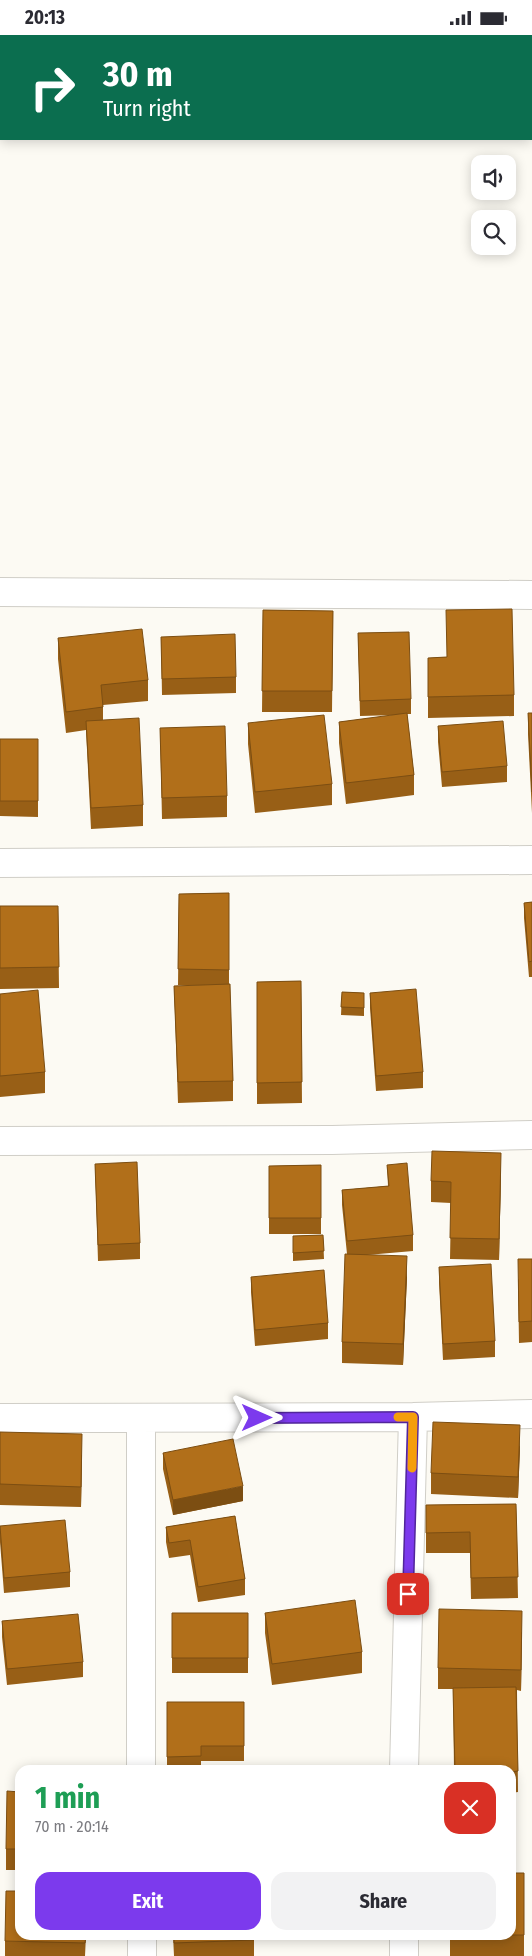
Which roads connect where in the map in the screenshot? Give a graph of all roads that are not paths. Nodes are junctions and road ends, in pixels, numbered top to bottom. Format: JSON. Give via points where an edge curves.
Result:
{"nodes":[{"id":1,"x":0,"y":592,"type":"edge"},
{"id":2,"x":532,"y":595,"type":"edge"},
{"id":3,"x":532,"y":860,"type":"edge"},
{"id":4,"x":0,"y":863,"type":"edge"},
{"id":5,"x":532,"y":1135,"type":"edge"},
{"id":6,"x":0,"y":1141,"type":"edge"},
{"id":7,"x":532,"y":1414,"type":"edge"},
{"id":8,"x":413,"y":1417,"type":"junction"},
{"id":9,"x":0,"y":1418,"type":"edge"},
{"id":10,"x":140,"y":1418,"type":"junction"},
{"id":11,"x":141,"y":1765,"type":"edge"},
{"id":12,"x":404,"y":1765,"type":"edge"},
{"id":13,"x":142,"y":1940,"type":"edge"},
{"id":14,"x":404,"y":1940,"type":"edge"},
{"id":15,"x":142,"y":1956,"type":"edge"},
{"id":16,"x":404,"y":1956,"type":"edge"}],
"edges":[{"from":1,"to":2,"type":"street"},
{"from":3,"to":4,"type":"street"},
{"from":5,"to":6,"type":"street","via":[[332,1140]]},
{"from":7,"to":8,"type":"street"},
{"from":8,"to":10,"type":"street"},
{"from":8,"to":12,"type":"street"},
{"from":9,"to":10,"type":"street"},
{"from":10,"to":11,"type":"street"},
{"from":13,"to":15,"type":"street"},
{"from":14,"to":16,"type":"street"}]}
